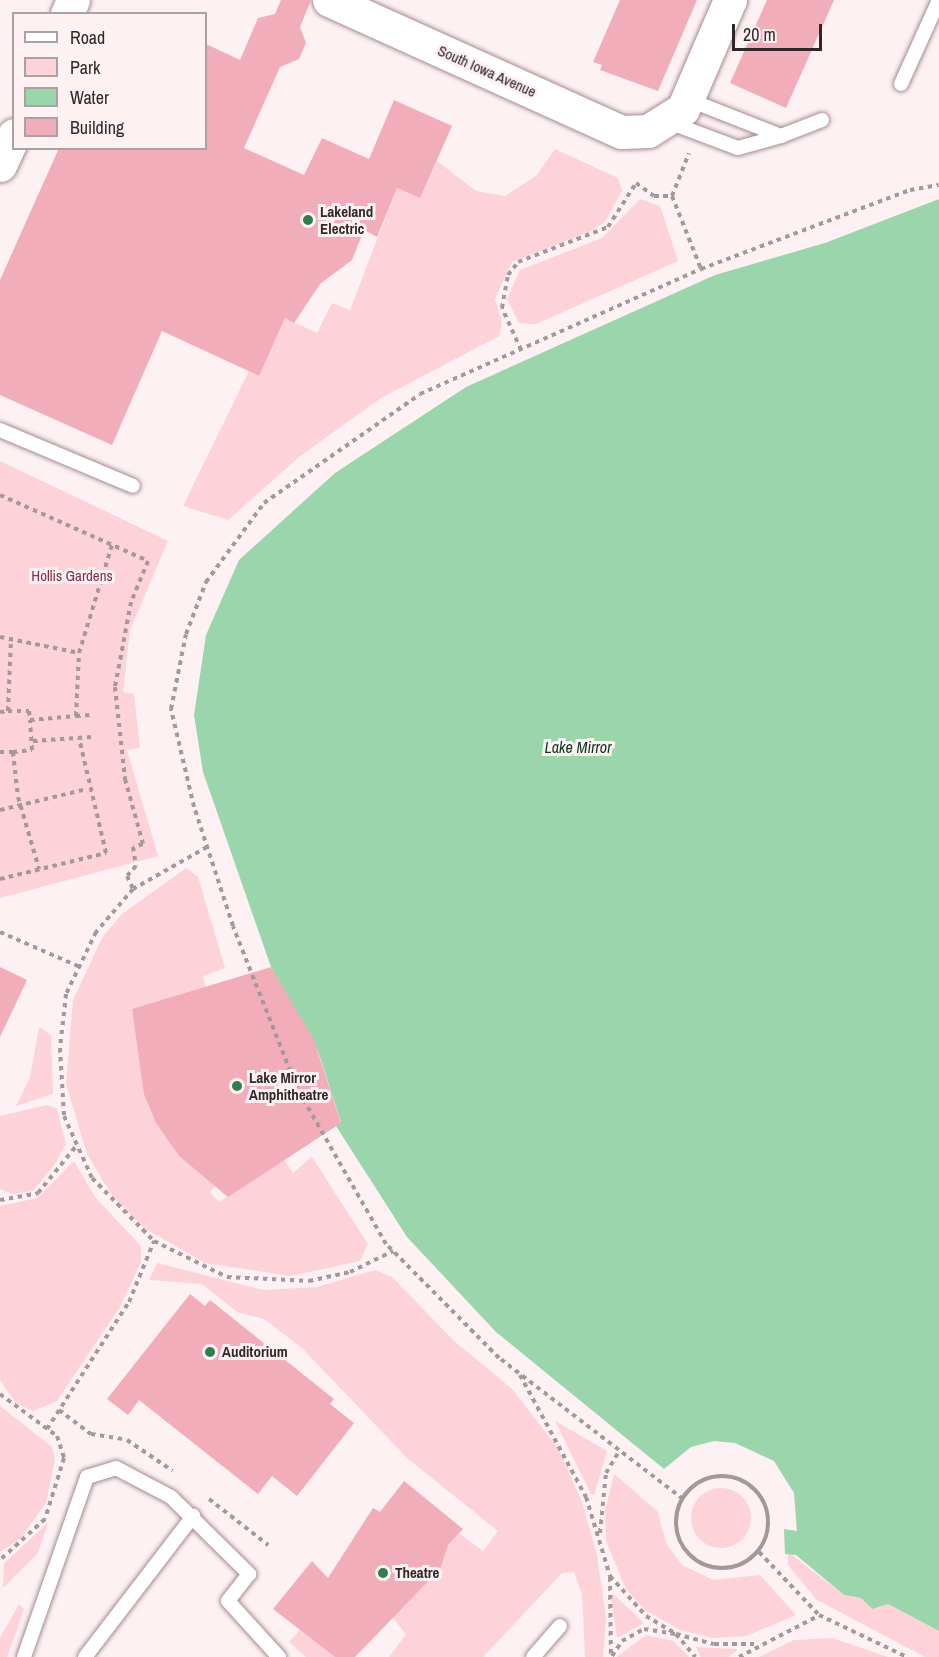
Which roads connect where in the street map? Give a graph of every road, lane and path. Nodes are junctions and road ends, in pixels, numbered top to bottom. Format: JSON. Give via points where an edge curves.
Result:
{"nodes":[{"id":1,"x":329,"y":0,"type":"edge"},
{"id":2,"x":730,"y":0,"type":"edge"},
{"id":3,"x":939,"y":0,"type":"edge"},
{"id":4,"x":901,"y":84,"type":"dead end"},
{"id":5,"x":666,"y":117,"type":"junction"},
{"id":6,"x":822,"y":120,"type":"dead end"},
{"id":7,"x":781,"y":136,"type":"junction"},
{"id":8,"x":691,"y":149,"type":"dead end"},
{"id":9,"x":939,"y":185,"type":"edge"},
{"id":10,"x":672,"y":196,"type":"junction"},
{"id":11,"x":701,"y":269,"type":"junction"},
{"id":12,"x":521,"y":350,"type":"junction"},
{"id":13,"x":0,"y":430,"type":"edge"},
{"id":14,"x":133,"y":486,"type":"dead end"},
{"id":15,"x":0,"y":495,"type":"edge"},
{"id":16,"x":112,"y":545,"type":"junction"},
{"id":17,"x":0,"y":638,"type":"edge"},
{"id":18,"x":11,"y":640,"type":"junction"},
{"id":19,"x":79,"y":653,"type":"junction"},
{"id":20,"x":8,"y":711,"type":"junction"},
{"id":21,"x":0,"y":712,"type":"edge"},
{"id":22,"x":90,"y":715,"type":"dead end"},
{"id":23,"x":76,"y":716,"type":"junction"},
{"id":24,"x":30,"y":720,"type":"junction"},
{"id":25,"x":91,"y":737,"type":"dead end"},
{"id":26,"x":79,"y":738,"type":"junction"},
{"id":27,"x":33,"y":741,"type":"junction"},
{"id":28,"x":0,"y":752,"type":"edge"},
{"id":29,"x":12,"y":752,"type":"junction"},
{"id":30,"x":87,"y":789,"type":"junction"},
{"id":31,"x":20,"y":806,"type":"junction"},
{"id":32,"x":0,"y":810,"type":"edge"},
{"id":33,"x":207,"y":847,"type":"junction"},
{"id":34,"x":39,"y":869,"type":"junction"},
{"id":35,"x":0,"y":879,"type":"edge"},
{"id":36,"x":133,"y":889,"type":"junction"},
{"id":37,"x":0,"y":932,"type":"edge"},
{"id":38,"x":78,"y":966,"type":"junction"},
{"id":39,"x":77,"y":1145,"type":"junction"},
{"id":40,"x":0,"y":1200,"type":"edge"},
{"id":41,"x":154,"y":1241,"type":"junction"},
{"id":42,"x":393,"y":1251,"type":"junction"},
{"id":43,"x":519,"y":1373,"type":"junction"},
{"id":44,"x":0,"y":1394,"type":"edge"},
{"id":45,"x":47,"y":1429,"type":"junction"},
{"id":46,"x":619,"y":1450,"type":"junction"},
{"id":47,"x":683,"y":1499,"type":"junction"},
{"id":48,"x":193,"y":1516,"type":"junction"},
{"id":49,"x":600,"y":1537,"type":"junction"},
{"id":50,"x":759,"y":1552,"type":"junction"},
{"id":51,"x":0,"y":1560,"type":"edge"},
{"id":52,"x":610,"y":1576,"type":"junction"},
{"id":53,"x":819,"y":1615,"type":"junction"},
{"id":54,"x":560,"y":1626,"type":"dead end"},
{"id":55,"x":676,"y":1634,"type":"junction"},
{"id":56,"x":757,"y":1644,"type":"junction"},
{"id":57,"x":611,"y":1656,"type":"edge"},
{"id":58,"x":24,"y":1657,"type":"edge"},
{"id":59,"x":85,"y":1657,"type":"edge"},
{"id":60,"x":279,"y":1657,"type":"edge"},
{"id":61,"x":533,"y":1657,"type":"edge"},
{"id":62,"x":695,"y":1657,"type":"edge"},
{"id":63,"x":739,"y":1657,"type":"edge"},
{"id":64,"x":907,"y":1657,"type":"edge"}],
"edges":[{"from":1,"to":5,"type":"street","name":"South Iowa Avenue","via":[[622,132]]},
{"from":2,"to":5,"type":"street"},
{"from":3,"to":4,"type":"lane"},
{"from":5,"to":7,"type":"lane"},
{"from":5,"to":7,"type":"lane","via":[[738,148]]},
{"from":6,"to":7,"type":"lane"},
{"from":8,"to":10,"type":"path"},
{"from":9,"to":11,"type":"path","via":[[910,190]]},
{"from":10,"to":11,"type":"path"},
{"from":10,"to":12,"type":"path","via":[[654,196],[636,183],[608,227],[518,262],[508,275],[502,308]]},
{"from":11,"to":12,"type":"path"},
{"from":12,"to":33,"type":"path","via":[[420,394],[264,503],[206,582],[186,634],[171,709]]},
{"from":13,"to":14,"type":"lane"},
{"from":15,"to":16,"type":"path"},
{"from":16,"to":19,"type":"path"},
{"from":16,"to":36,"type":"path","via":[[148,561],[130,602],[115,687],[125,779],[143,844],[133,848],[136,866],[127,876]]},
{"from":17,"to":18,"type":"path"},
{"from":18,"to":19,"type":"path"},
{"from":18,"to":20,"type":"path"},
{"from":19,"to":23,"type":"path"},
{"from":20,"to":21,"type":"path"},
{"from":20,"to":24,"type":"path","via":[[29,711]]},
{"from":22,"to":23,"type":"path"},
{"from":23,"to":24,"type":"path"},
{"from":24,"to":27,"type":"path"},
{"from":25,"to":26,"type":"path"},
{"from":26,"to":27,"type":"path"},
{"from":26,"to":30,"type":"path"},
{"from":27,"to":29,"type":"path","via":[[32,750]]},
{"from":28,"to":29,"type":"path"},
{"from":29,"to":31,"type":"path"},
{"from":30,"to":31,"type":"path"},
{"from":30,"to":34,"type":"path","via":[[106,853]]},
{"from":31,"to":32,"type":"path"},
{"from":31,"to":34,"type":"path"},
{"from":33,"to":36,"type":"path"},
{"from":33,"to":42,"type":"path","via":[[297,1088]]},
{"from":34,"to":35,"type":"path"},
{"from":36,"to":38,"type":"path","via":[[96,932]]},
{"from":37,"to":38,"type":"path"},
{"from":38,"to":39,"type":"path","via":[[66,994],[60,1048],[64,1116]]},
{"from":39,"to":40,"type":"path","via":[[38,1193]]},
{"from":39,"to":41,"type":"path","via":[[92,1178]]},
{"from":41,"to":42,"type":"path","via":[[227,1277],[279,1281],[350,1272]]},
{"from":41,"to":45,"type":"path","via":[[129,1302]]},
{"from":42,"to":43,"type":"path"},
{"from":43,"to":46,"type":"path"},
{"from":43,"to":49,"type":"path","via":[[586,1497]]},
{"from":44,"to":45,"type":"path"},
{"from":45,"to":51,"type":"path","via":[[57,1436],[64,1458],[45,1519]]},
{"from":46,"to":47,"type":"path"},
{"from":46,"to":49,"type":"path","via":[[606,1473],[599,1505]]},
{"from":47,"to":50,"type":"path","via":[[676,1525],[682,1546],[698,1562],[730,1567]]},
{"from":47,"to":50,"type":"path","via":[[694,1485],[714,1476],[737,1478],[756,1490],[767,1520]]},
{"from":48,"to":58,"type":"lane","via":[[171,1497],[116,1468],[87,1477]]},
{"from":48,"to":59,"type":"lane"},
{"from":48,"to":60,"type":"lane","via":[[249,1574],[228,1601]]},
{"from":49,"to":52,"type":"path"},
{"from":50,"to":53,"type":"path"},
{"from":52,"to":55,"type":"path","via":[[646,1616]]},
{"from":52,"to":57,"type":"path"},
{"from":53,"to":56,"type":"path"},
{"from":53,"to":64,"type":"path"},
{"from":54,"to":61,"type":"lane"},
{"from":55,"to":56,"type":"path","via":[[714,1644]]},
{"from":55,"to":57,"type":"path","via":[[644,1629],[631,1634]]},
{"from":55,"to":62,"type":"path"},
{"from":56,"to":63,"type":"path"}]}
